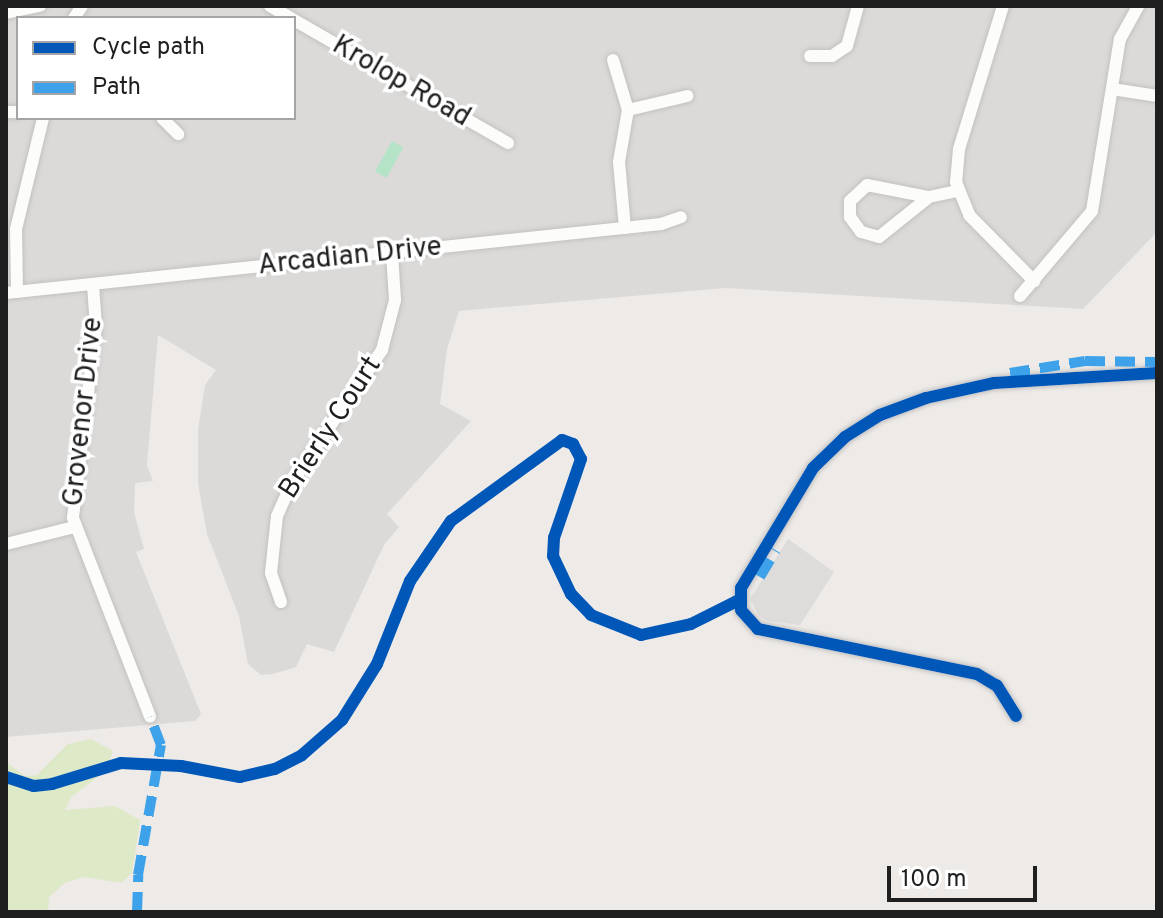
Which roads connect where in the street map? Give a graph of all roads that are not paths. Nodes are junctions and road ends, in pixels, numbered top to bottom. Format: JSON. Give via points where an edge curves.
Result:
{"nodes":[{"id":1,"x":40,"y":6,"type":"edge"},
{"id":2,"x":858,"y":6,"type":"edge"},
{"id":3,"x":1003,"y":6,"type":"edge"},
{"id":4,"x":1138,"y":6,"type":"edge"},
{"id":5,"x":6,"y":13,"type":"edge"},
{"id":6,"x":296,"y":21,"type":"edge"},
{"id":7,"x":810,"y":56,"type":"dead end"},
{"id":8,"x":613,"y":60,"type":"dead end"},
{"id":9,"x":1112,"y":89,"type":"junction"},
{"id":10,"x":687,"y":96,"type":"dead end"},
{"id":11,"x":1157,"y":96,"type":"edge"},
{"id":12,"x":628,"y":110,"type":"junction"},
{"id":13,"x":42,"y":120,"type":"edge"},
{"id":14,"x":164,"y":120,"type":"edge"},
{"id":15,"x":178,"y":134,"type":"dead end"},
{"id":16,"x":508,"y":143,"type":"dead end"},
{"id":17,"x":957,"y":191,"type":"junction"},
{"id":18,"x":929,"y":197,"type":"junction"},
{"id":19,"x":6,"y":204,"type":"edge"},
{"id":20,"x":15,"y":211,"type":"edge"},
{"id":21,"x":681,"y":217,"type":"dead end"},
{"id":22,"x":625,"y":228,"type":"junction"},
{"id":23,"x":392,"y":253,"type":"junction"},
{"id":24,"x":1034,"y":281,"type":"junction"},
{"id":25,"x":93,"y":285,"type":"junction"},
{"id":26,"x":11,"y":292,"type":"edge"},
{"id":27,"x":1020,"y":296,"type":"dead end"},
{"id":28,"x":1157,"y":373,"type":"edge"},
{"id":29,"x":74,"y":527,"type":"junction"},
{"id":30,"x":6,"y":544,"type":"edge"},
{"id":31,"x":281,"y":602,"type":"dead end"},
{"id":32,"x":1016,"y":716,"type":"dead end"},
{"id":33,"x":150,"y":717,"type":"dead end"}],
"edges":[{"from":1,"to":5,"type":"street"},
{"from":2,"to":7,"type":"street","via":[[847,46],[832,56]]},
{"from":3,"to":17,"type":"street","via":[[959,149]]},
{"from":4,"to":9,"type":"street","via":[[1120,39]]},
{"from":6,"to":16,"type":"street","name":"Krolop Road"},
{"from":8,"to":12,"type":"street"},
{"from":9,"to":11,"type":"street"},
{"from":9,"to":24,"type":"street","via":[[1092,211]]},
{"from":10,"to":12,"type":"street"},
{"from":12,"to":22,"type":"street","via":[[619,162]]},
{"from":13,"to":20,"type":"street"},
{"from":14,"to":15,"type":"street"},
{"from":17,"to":18,"type":"street"},
{"from":17,"to":24,"type":"street","via":[[978,227]]},
{"from":18,"to":18,"type":"street","via":[[879,237],[861,232],[850,217],[850,201],[867,185]]},
{"from":19,"to":20,"type":"street"},
{"from":20,"to":26,"type":"street"},
{"from":21,"to":22,"type":"street","name":"Arcadian Drive"},
{"from":22,"to":23,"type":"street","name":"Arcadian Drive"},
{"from":23,"to":25,"type":"street","name":"Arcadian Drive"},
{"from":23,"to":31,"type":"street","name":"Brierly Court","via":[[394,306],[382,350],[293,480],[277,516],[271,573]]},
{"from":24,"to":27,"type":"street"},
{"from":25,"to":26,"type":"street","name":"Arcadian Drive"},
{"from":25,"to":29,"type":"street","name":"Grovenor Drive","via":[[96,327]]},
{"from":28,"to":32,"type":"street","via":[[994,383],[880,415],[845,437],[813,468],[741,588],[741,610],[758,629],[977,674],[997,686]]},
{"from":29,"to":30,"type":"street"},
{"from":29,"to":33,"type":"street","name":"Grovenor Drive"}]}
